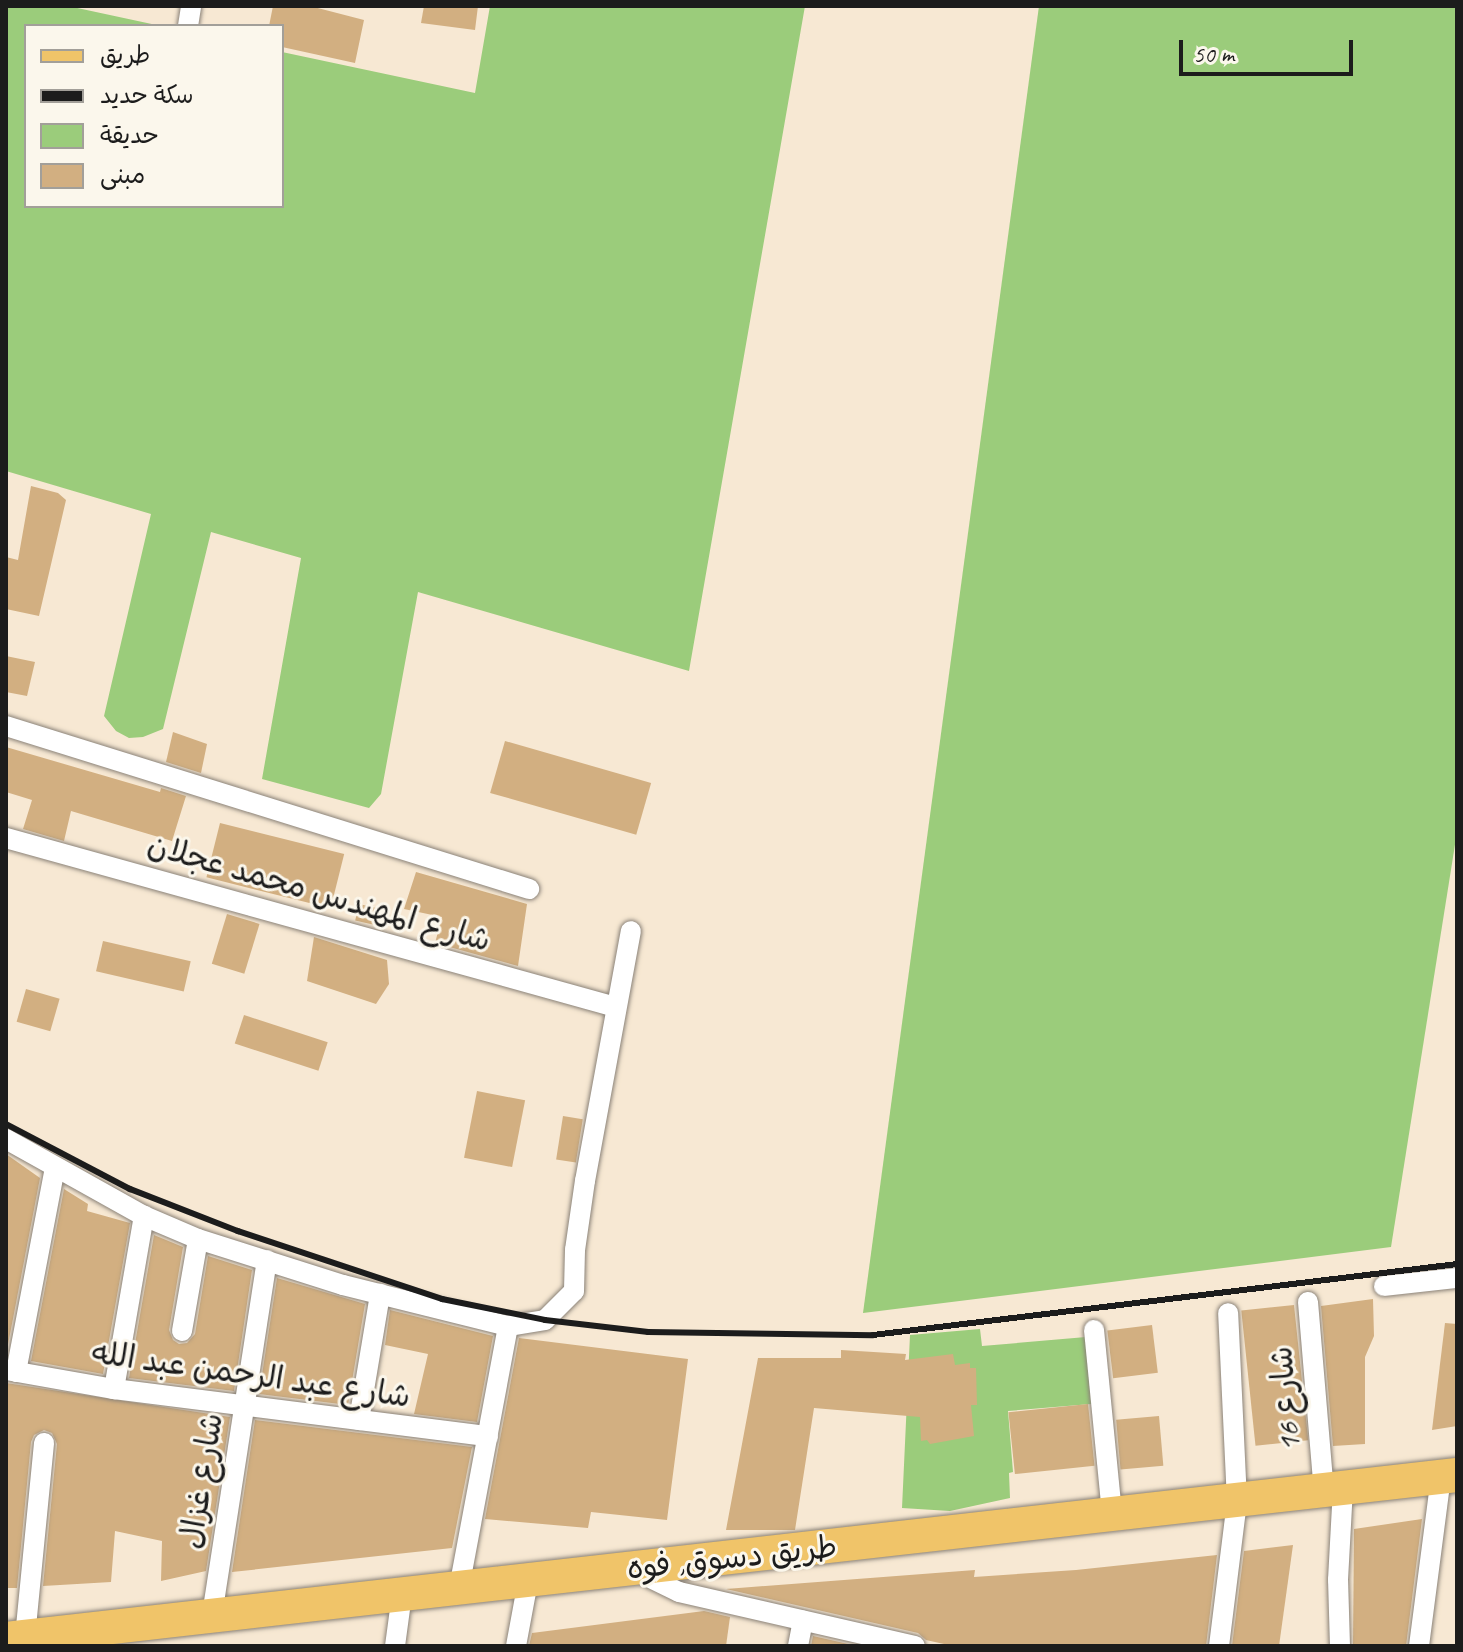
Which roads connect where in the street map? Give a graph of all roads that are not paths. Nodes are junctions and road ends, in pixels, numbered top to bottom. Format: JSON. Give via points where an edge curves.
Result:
{"nodes":[{"id":1,"x":6,"y":726,"type":"edge"},
{"id":2,"x":6,"y":838,"type":"edge"},
{"id":3,"x":529,"y":889,"type":"dead end"},
{"id":4,"x":631,"y":931,"type":"dead end"},
{"id":5,"x":616,"y":1007,"type":"junction"},
{"id":6,"x":6,"y":1139,"type":"edge"},
{"id":7,"x":55,"y":1167,"type":"junction"},
{"id":8,"x":144,"y":1216,"type":"junction"},
{"id":9,"x":198,"y":1239,"type":"junction"},
{"id":10,"x":267,"y":1260,"type":"junction"},
{"id":11,"x":1457,"y":1278,"type":"edge"},
{"id":12,"x":1384,"y":1286,"type":"dead end"},
{"id":13,"x":380,"y":1294,"type":"junction"},
{"id":14,"x":1308,"y":1302,"type":"dead end"},
{"id":15,"x":1228,"y":1313,"type":"dead end"},
{"id":16,"x":508,"y":1326,"type":"junction"},
{"id":17,"x":1094,"y":1330,"type":"dead end"},
{"id":18,"x":182,"y":1331,"type":"dead end"},
{"id":19,"x":11,"y":1371,"type":"edge"},
{"id":20,"x":114,"y":1389,"type":"junction"},
{"id":21,"x":245,"y":1405,"type":"junction"},
{"id":22,"x":359,"y":1420,"type":"junction"},
{"id":23,"x":488,"y":1436,"type":"junction"},
{"id":24,"x":44,"y":1443,"type":"dead end"},
{"id":25,"x":1449,"y":1476,"type":"edge"},
{"id":26,"x":1334,"y":1490,"type":"junction"},
{"id":27,"x":1237,"y":1501,"type":"junction"},
{"id":28,"x":1112,"y":1515,"type":"junction"},
{"id":29,"x":632,"y":1569,"type":"junction"},
{"id":30,"x":528,"y":1581,"type":"junction"},
{"id":31,"x":459,"y":1588,"type":"junction"},
{"id":32,"x":402,"y":1594,"type":"junction"},
{"id":33,"x":212,"y":1615,"type":"junction"},
{"id":34,"x":803,"y":1620,"type":"junction"},
{"id":35,"x":31,"y":1639,"type":"edge"},
{"id":36,"x":907,"y":1645,"type":"edge"},
{"id":37,"x":395,"y":1646,"type":"edge"},
{"id":38,"x":516,"y":1646,"type":"edge"},
{"id":39,"x":798,"y":1646,"type":"edge"},
{"id":40,"x":1219,"y":1646,"type":"edge"},
{"id":41,"x":1340,"y":1646,"type":"edge"},
{"id":42,"x":1419,"y":1646,"type":"edge"}],
"edges":[{"from":1,"to":3,"type":"street"},
{"from":2,"to":5,"type":"street","name":"شارع المهندس محمد عجلان"},
{"from":4,"to":5,"type":"street"},
{"from":5,"to":16,"type":"street","via":[[577,1236],[574,1291],[545,1320]]},
{"from":6,"to":7,"type":"street"},
{"from":7,"to":8,"type":"street"},
{"from":7,"to":19,"type":"street"},
{"from":8,"to":9,"type":"street"},
{"from":8,"to":20,"type":"street"},
{"from":9,"to":10,"type":"street"},
{"from":9,"to":18,"type":"street"},
{"from":10,"to":13,"type":"street"},
{"from":10,"to":21,"type":"street","name":"شارع غزال"},
{"from":11,"to":12,"type":"street"},
{"from":13,"to":16,"type":"street"},
{"from":13,"to":22,"type":"street"},
{"from":14,"to":26,"type":"street","name":"شارع 16"},
{"from":15,"to":27,"type":"street"},
{"from":16,"to":23,"type":"street"},
{"from":17,"to":28,"type":"street"},
{"from":19,"to":20,"type":"street","name":"شارع عبد الرحمن عبد الله"},
{"from":20,"to":21,"type":"street","name":"شارع عبد الرحمن عبد الله"},
{"from":21,"to":22,"type":"street","name":"شارع عبد الرحمن عبد الله"},
{"from":21,"to":33,"type":"street","name":"شارع غزال"},
{"from":22,"to":23,"type":"street","name":"شارع عبد الرحمن عبد الله"},
{"from":23,"to":31,"type":"street"},
{"from":24,"to":35,"type":"street"},
{"from":25,"to":26,"type":"main road","name":"طريق دسوق, فوه"},
{"from":25,"to":42,"type":"street"},
{"from":26,"to":27,"type":"main road","name":"طريق دسوق, فوه"},
{"from":26,"to":41,"type":"street","name":"شارع 16"},
{"from":27,"to":28,"type":"main road","name":"طريق دسوق, فوه"},
{"from":27,"to":40,"type":"street"},
{"from":28,"to":29,"type":"main road","name":"طريق دسوق, فوه"},
{"from":29,"to":30,"type":"main road","name":"طريق دسوق, فوه"},
{"from":29,"to":34,"type":"street","via":[[679,1592]]},
{"from":30,"to":31,"type":"main road","name":"طريق دسوق, فوه"},
{"from":30,"to":38,"type":"street"},
{"from":31,"to":32,"type":"main road","name":"طريق دسوق, فوه"},
{"from":32,"to":33,"type":"main road","name":"طريق دسوق, فوه"},
{"from":32,"to":37,"type":"street"},
{"from":33,"to":35,"type":"main road","name":"طريق دسوق, فوه"},
{"from":34,"to":36,"type":"street"},
{"from":34,"to":39,"type":"street"}]}
